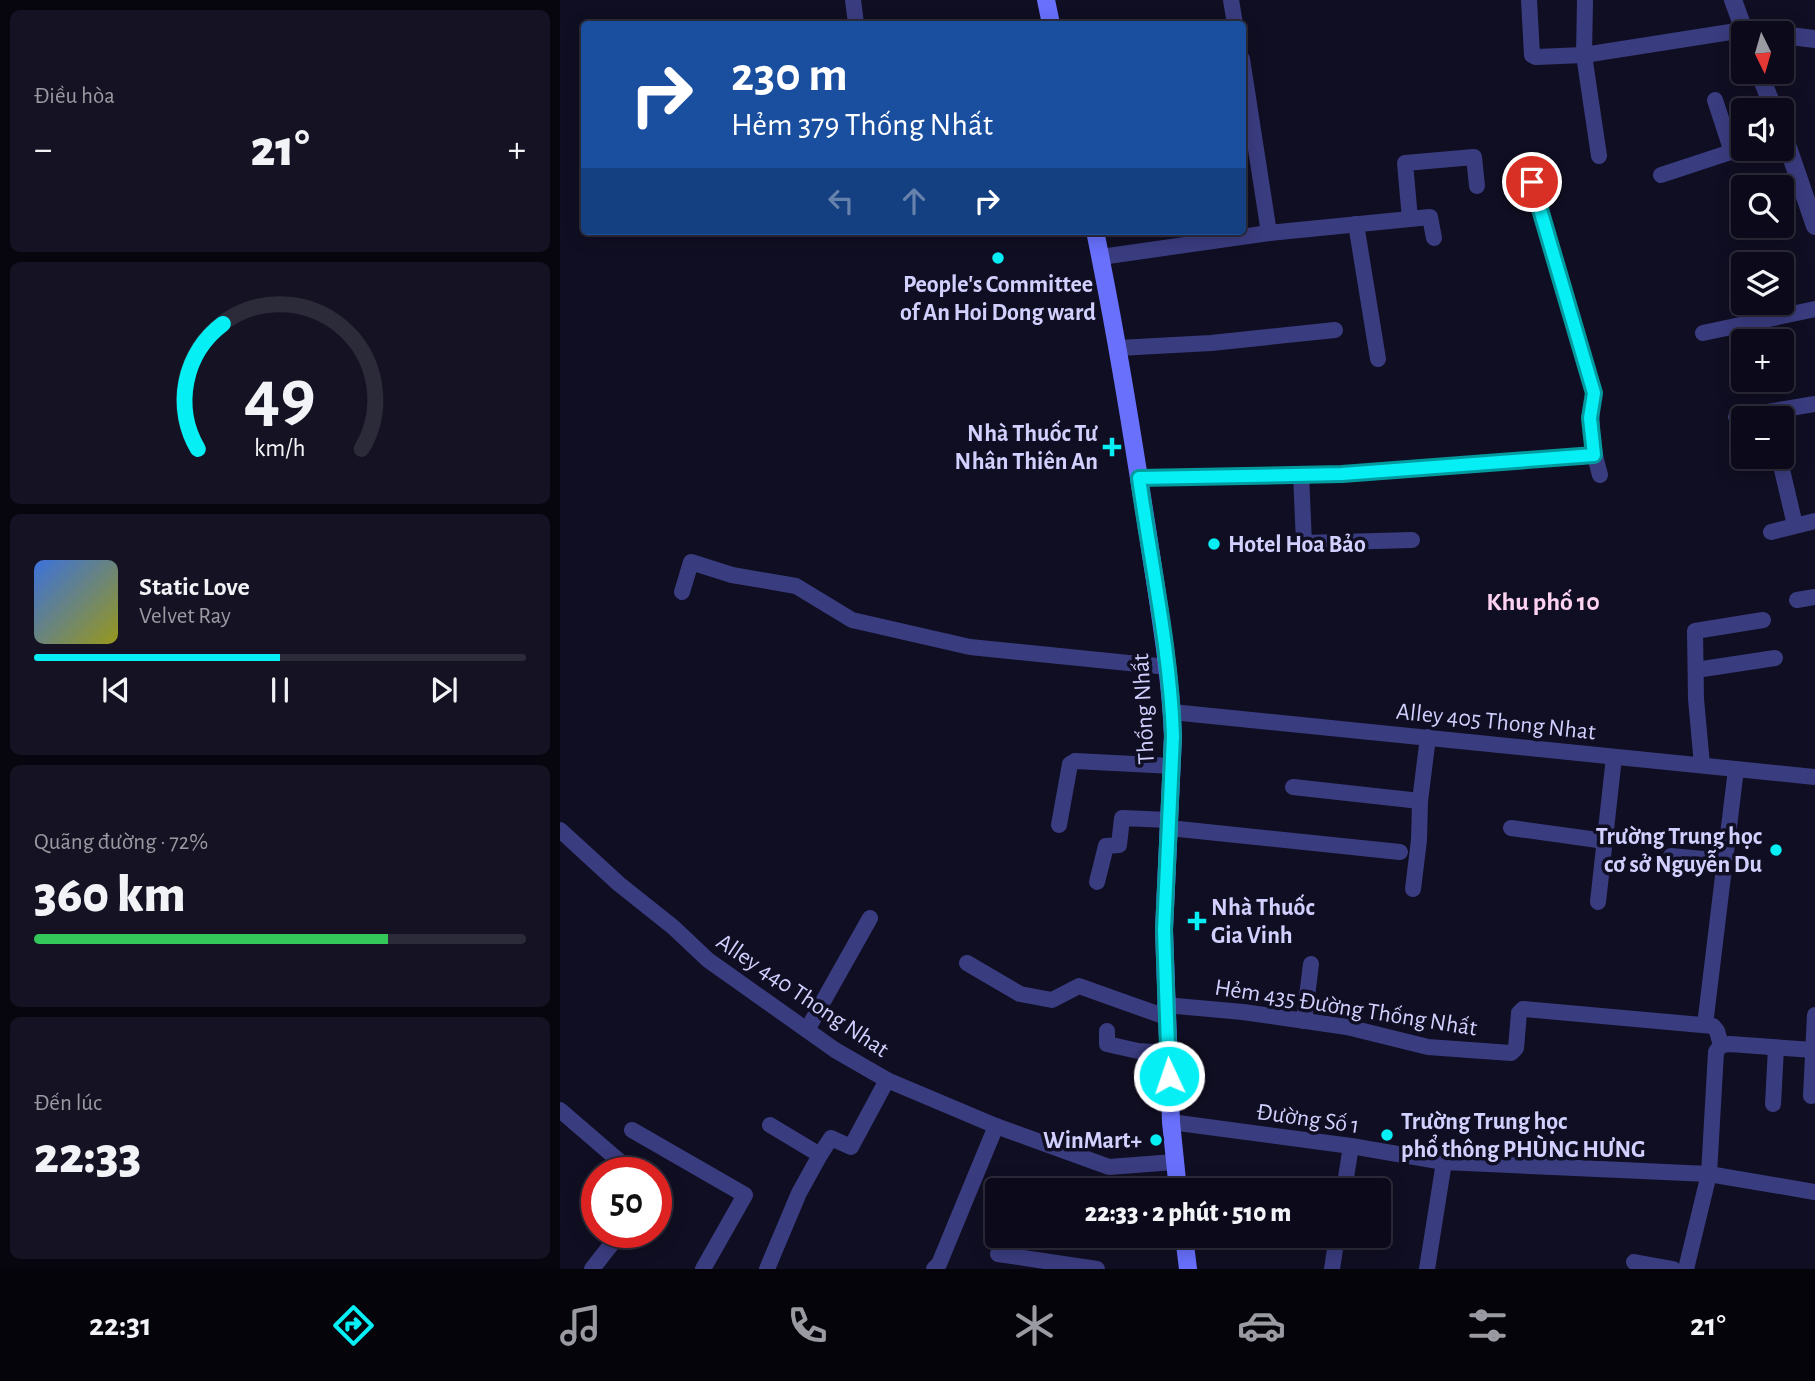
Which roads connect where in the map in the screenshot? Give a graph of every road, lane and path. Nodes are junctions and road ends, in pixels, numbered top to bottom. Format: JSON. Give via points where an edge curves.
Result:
{"nodes":[{"id":1,"x":853,"y":0,"type":"edge"},
{"id":2,"x":1046,"y":0,"type":"edge"},
{"id":3,"x":1231,"y":0,"type":"edge"},
{"id":4,"x":1529,"y":0,"type":"edge"},
{"id":5,"x":1585,"y":0,"type":"edge"},
{"id":6,"x":1733,"y":0,"type":"edge"},
{"id":7,"x":856,"y":21,"type":"edge"},
{"id":8,"x":1050,"y":21,"type":"edge"},
{"id":9,"x":1235,"y":21,"type":"edge"},
{"id":10,"x":1740,"y":21,"type":"edge"},
{"id":11,"x":1731,"y":34,"type":"edge"},
{"id":12,"x":1794,"y":36,"type":"edge"},
{"id":13,"x":1815,"y":39,"type":"edge"},
{"id":14,"x":1584,"y":55,"type":"junction"},
{"id":15,"x":1246,"y":85,"type":"edge"},
{"id":16,"x":1715,"y":100,"type":"dead end"},
{"id":17,"x":1731,"y":136,"type":"edge"},
{"id":18,"x":1731,"y":152,"type":"edge"},
{"id":19,"x":1599,"y":156,"type":"dead end"},
{"id":20,"x":1792,"y":161,"type":"edge"},
{"id":21,"x":1661,"y":175,"type":"dead end"},
{"id":22,"x":1532,"y":182,"type":"dead end"},
{"id":23,"x":1477,"y":186,"type":"dead end"},
{"id":24,"x":1410,"y":219,"type":"junction"},
{"id":25,"x":1356,"y":224,"type":"junction"},
{"id":26,"x":1815,"y":226,"type":"edge"},
{"id":27,"x":1269,"y":233,"type":"junction"},
{"id":28,"x":1096,"y":235,"type":"edge"},
{"id":29,"x":1434,"y":238,"type":"dead end"},
{"id":30,"x":1101,"y":257,"type":"junction"},
{"id":31,"x":1815,"y":309,"type":"edge"},
{"id":32,"x":1335,"y":330,"type":"dead end"},
{"id":33,"x":1703,"y":333,"type":"dead end"},
{"id":34,"x":1118,"y":348,"type":"junction"},
{"id":35,"x":1378,"y":359,"type":"dead end"},
{"id":36,"x":1815,"y":404,"type":"edge"},
{"id":37,"x":1794,"y":409,"type":"edge"},
{"id":38,"x":1594,"y":455,"type":"junction"},
{"id":39,"x":1782,"y":469,"type":"edge"},
{"id":40,"x":1301,"y":474,"type":"junction"},
{"id":41,"x":1600,"y":475,"type":"dead end"},
{"id":42,"x":1139,"y":478,"type":"junction"},
{"id":43,"x":1815,"y":521,"type":"edge"},
{"id":44,"x":1795,"y":526,"type":"junction"},
{"id":45,"x":1771,"y":532,"type":"dead end"},
{"id":46,"x":1412,"y":540,"type":"dead end"},
{"id":47,"x":682,"y":592,"type":"dead end"},
{"id":48,"x":1815,"y":597,"type":"edge"},
{"id":49,"x":1797,"y":600,"type":"dead end"},
{"id":50,"x":1763,"y":620,"type":"dead end"},
{"id":51,"x":1775,"y":658,"type":"dead end"},
{"id":52,"x":1168,"y":667,"type":"junction"},
{"id":53,"x":1696,"y":670,"type":"junction"},
{"id":54,"x":1172,"y":712,"type":"junction"},
{"id":55,"x":1427,"y":737,"type":"junction"},
{"id":56,"x":1614,"y":757,"type":"junction"},
{"id":57,"x":1702,"y":765,"type":"junction"},
{"id":58,"x":1172,"y":766,"type":"junction"},
{"id":59,"x":1736,"y":769,"type":"junction"},
{"id":60,"x":1815,"y":777,"type":"edge"},
{"id":61,"x":1293,"y":787,"type":"dead end"},
{"id":62,"x":1420,"y":802,"type":"junction"},
{"id":63,"x":1059,"y":824,"type":"dead end"},
{"id":64,"x":1169,"y":824,"type":"junction"},
{"id":65,"x":1511,"y":828,"type":"dead end"},
{"id":66,"x":560,"y":830,"type":"edge"},
{"id":67,"x":1605,"y":841,"type":"junction"},
{"id":68,"x":1400,"y":852,"type":"dead end"},
{"id":69,"x":1671,"y":856,"type":"dead end"},
{"id":70,"x":1725,"y":861,"type":"junction"},
{"id":71,"x":1097,"y":882,"type":"dead end"},
{"id":72,"x":1413,"y":889,"type":"dead end"},
{"id":73,"x":1598,"y":902,"type":"dead end"},
{"id":74,"x":870,"y":918,"type":"dead end"},
{"id":75,"x":967,"y":963,"type":"dead end"},
{"id":76,"x":1311,"y":964,"type":"dead end"},
{"id":77,"x":1166,"y":1011,"type":"junction"},
{"id":78,"x":1815,"y":1015,"type":"edge"},
{"id":79,"x":1304,"y":1021,"type":"junction"},
{"id":80,"x":1705,"y":1025,"type":"junction"},
{"id":81,"x":807,"y":1030,"type":"junction"},
{"id":82,"x":1107,"y":1031,"type":"dead end"},
{"id":83,"x":1721,"y":1045,"type":"junction"},
{"id":84,"x":1776,"y":1048,"type":"junction"},
{"id":85,"x":1813,"y":1050,"type":"junction"},
{"id":86,"x":1168,"y":1053,"type":"junction"},
{"id":87,"x":887,"y":1080,"type":"junction"},
{"id":88,"x":1811,"y":1096,"type":"dead end"},
{"id":89,"x":1773,"y":1104,"type":"dead end"},
{"id":90,"x":560,"y":1110,"type":"edge"},
{"id":91,"x":1171,"y":1122,"type":"junction"},
{"id":92,"x":770,"y":1125,"type":"dead end"},
{"id":93,"x":996,"y":1126,"type":"junction"},
{"id":94,"x":632,"y":1130,"type":"dead end"},
{"id":95,"x":1351,"y":1146,"type":"junction"},
{"id":96,"x":820,"y":1155,"type":"junction"},
{"id":97,"x":615,"y":1157,"type":"edge"},
{"id":98,"x":1174,"y":1162,"type":"junction"},
{"id":99,"x":1444,"y":1162,"type":"junction"},
{"id":100,"x":1709,"y":1174,"type":"junction"},
{"id":101,"x":1176,"y":1178,"type":"edge"},
{"id":102,"x":1346,"y":1178,"type":"edge"},
{"id":103,"x":1815,"y":1192,"type":"edge"},
{"id":104,"x":608,"y":1248,"type":"edge"},
{"id":105,"x":1185,"y":1248,"type":"edge"},
{"id":106,"x":1335,"y":1248,"type":"edge"},
{"id":107,"x":998,"y":1254,"type":"dead end"},
{"id":108,"x":1634,"y":1262,"type":"dead end"},
{"id":109,"x":592,"y":1269,"type":"edge"},
{"id":110,"x":703,"y":1269,"type":"edge"},
{"id":111,"x":767,"y":1269,"type":"edge"},
{"id":112,"x":934,"y":1269,"type":"edge"},
{"id":113,"x":1097,"y":1269,"type":"edge"},
{"id":114,"x":1188,"y":1269,"type":"edge"},
{"id":115,"x":1332,"y":1269,"type":"edge"},
{"id":116,"x":1427,"y":1269,"type":"edge"},
{"id":117,"x":1673,"y":1269,"type":"edge"},
{"id":118,"x":1686,"y":1269,"type":"edge"}],
"edges":[{"from":1,"to":7,"type":"street"},
{"from":2,"to":8,"type":"main road"},
{"from":3,"to":9,"type":"street"},
{"from":4,"to":14,"type":"street","via":[[1532,55]]},
{"from":5,"to":14,"type":"street"},
{"from":6,"to":10,"type":"street"},
{"from":11,"to":14,"type":"street"},
{"from":12,"to":13,"type":"street"},
{"from":14,"to":19,"type":"street"},
{"from":15,"to":27,"type":"street"},
{"from":16,"to":17,"type":"street"},
{"from":18,"to":21,"type":"street"},
{"from":20,"to":26,"type":"street"},
{"from":22,"to":38,"type":"street","via":[[1594,393],[1590,418]]},
{"from":23,"to":24,"type":"street","via":[[1474,157],[1405,163]]},
{"from":24,"to":25,"type":"street"},
{"from":24,"to":29,"type":"street","via":[[1430,217]]},
{"from":25,"to":27,"type":"street"},
{"from":25,"to":35,"type":"street"},
{"from":27,"to":30,"type":"street"},
{"from":28,"to":30,"type":"main road","name":"Thống Nhất"},
{"from":30,"to":34,"type":"main road","name":"Thống Nhất"},
{"from":31,"to":33,"type":"street"},
{"from":32,"to":34,"type":"street"},
{"from":34,"to":42,"type":"main road","name":"Thống Nhất"},
{"from":36,"to":37,"type":"street"},
{"from":38,"to":40,"type":"street"},
{"from":38,"to":41,"type":"street"},
{"from":39,"to":44,"type":"street"},
{"from":40,"to":42,"type":"street"},
{"from":40,"to":46,"type":"street","via":[[1304,543]]},
{"from":42,"to":52,"type":"main road","name":"Thống Nhất"},
{"from":43,"to":44,"type":"street"},
{"from":44,"to":45,"type":"street"},
{"from":47,"to":52,"type":"street","via":[[691,562],[732,575],[796,586],[852,620],[970,647]]},
{"from":48,"to":49,"type":"street"},
{"from":50,"to":53,"type":"street","via":[[1695,631]]},
{"from":51,"to":53,"type":"street"},
{"from":52,"to":54,"type":"main road","name":"Thống Nhất"},
{"from":53,"to":57,"type":"street"},
{"from":54,"to":55,"type":"street","name":"Alley 405 Thong Nhat"},
{"from":54,"to":58,"type":"main road","name":"Thống Nhất"},
{"from":55,"to":56,"type":"street","name":"Alley 405 Thong Nhat"},
{"from":55,"to":62,"type":"street"},
{"from":56,"to":57,"type":"street","name":"Alley 405 Thong Nhat"},
{"from":56,"to":67,"type":"street"},
{"from":57,"to":59,"type":"street","name":"Alley 405 Thong Nhat"},
{"from":58,"to":63,"type":"street","via":[[1075,761],[1070,764]]},
{"from":58,"to":64,"type":"main road","name":"Thống Nhất"},
{"from":59,"to":60,"type":"street","name":"Alley 405 Thong Nhat"},
{"from":59,"to":70,"type":"street"},
{"from":61,"to":62,"type":"street"},
{"from":62,"to":72,"type":"street"},
{"from":64,"to":68,"type":"street"},
{"from":64,"to":71,"type":"street","via":[[1122,818],[1119,845],[1106,846]]},
{"from":64,"to":77,"type":"main road","name":"Thống Nhất"},
{"from":65,"to":67,"type":"street"},
{"from":66,"to":81,"type":"street","name":"Alley 440 Thong Nhat","via":[[708,960]]},
{"from":67,"to":73,"type":"street"},
{"from":69,"to":70,"type":"street"},
{"from":70,"to":80,"type":"street"},
{"from":74,"to":81,"type":"street"},
{"from":75,"to":77,"type":"street","name":"Hẻm 435 Đường Thống Nhất","via":[[1020,994],[1052,1000],[1079,986]]},
{"from":76,"to":79,"type":"street"},
{"from":77,"to":79,"type":"street","name":"Hẻm 435 Đường Thống Nhất","via":[[1244,1012]]},
{"from":77,"to":86,"type":"main road","name":"Thống Nhất"},
{"from":78,"to":85,"type":"street"},
{"from":79,"to":80,"type":"street","name":"Hẻm 435 Đường Thống Nhất","via":[[1429,1046],[1511,1053],[1516,1048],[1523,1009]]},
{"from":80,"to":83,"type":"street","via":[[1713,1026]]},
{"from":81,"to":87,"type":"street","name":"Alley 440 Thong Nhat"},
{"from":82,"to":86,"type":"street","via":[[1107,1044]]},
{"from":83,"to":84,"type":"street"},
{"from":83,"to":100,"type":"street","via":[[1716,1052]]},
{"from":84,"to":85,"type":"street"},
{"from":84,"to":89,"type":"street"},
{"from":85,"to":88,"type":"street"},
{"from":86,"to":91,"type":"main road","name":"Thống Nhất"},
{"from":87,"to":93,"type":"street","name":"Alley 440 Thong Nhat"},
{"from":87,"to":96,"type":"street","via":[[851,1147],[831,1138]]},
{"from":90,"to":97,"type":"street"},
{"from":91,"to":95,"type":"street","name":"Đường Số 1"},
{"from":91,"to":98,"type":"main road","name":"Thống Nhất"},
{"from":92,"to":96,"type":"street"},
{"from":93,"to":98,"type":"street","name":"Alley 440 Thong Nhat","via":[[1109,1167]]},
{"from":93,"to":112,"type":"street"},
{"from":94,"to":110,"type":"street","via":[[745,1195]]},
{"from":95,"to":99,"type":"street","name":"Đường Số 1"},
{"from":95,"to":102,"type":"street"},
{"from":96,"to":111,"type":"street"},
{"from":98,"to":101,"type":"main road","name":"Thống Nhất"},
{"from":99,"to":100,"type":"street","name":"Đường Số 1"},
{"from":99,"to":116,"type":"street"},
{"from":100,"to":103,"type":"street","name":"Đường Số 1"},
{"from":100,"to":118,"type":"street"},
{"from":104,"to":109,"type":"street"},
{"from":105,"to":114,"type":"main road"},
{"from":106,"to":115,"type":"street"},
{"from":107,"to":113,"type":"street"},
{"from":108,"to":117,"type":"street"}]}
